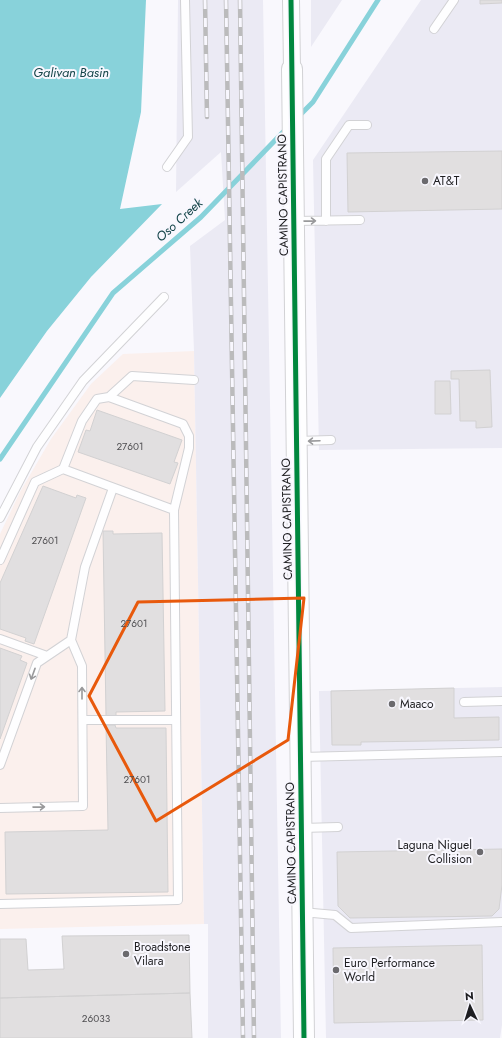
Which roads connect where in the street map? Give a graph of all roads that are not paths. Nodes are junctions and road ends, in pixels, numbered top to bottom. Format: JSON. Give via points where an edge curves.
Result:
{"nodes":[{"id":1,"x":185,"y":0,"type":"edge"},
{"id":2,"x":291,"y":0,"type":"edge"},
{"id":3,"x":454,"y":0,"type":"edge"},
{"id":4,"x":434,"y":29,"type":"dead end"},
{"id":5,"x":292,"y":69,"type":"joint"},
{"id":6,"x":367,"y":125,"type":"dead end"},
{"id":7,"x":167,"y":167,"type":"dead end"},
{"id":8,"x":360,"y":220,"type":"dead end"},
{"id":9,"x":294,"y":221,"type":"junction"},
{"id":10,"x":326,"y":221,"type":"junction"},
{"id":11,"x":164,"y":297,"type":"dead end"},
{"id":12,"x":194,"y":380,"type":"dead end"},
{"id":13,"x":109,"y":397,"type":"junction"},
{"id":14,"x":331,"y":440,"type":"dead end"},
{"id":15,"x":296,"y":441,"type":"junction"},
{"id":16,"x":63,"y":468,"type":"junction"},
{"id":17,"x":113,"y":488,"type":"junction"},
{"id":18,"x":174,"y":510,"type":"junction"},
{"id":19,"x":0,"y":518,"type":"edge"},
{"id":20,"x":0,"y":560,"type":"edge"},
{"id":21,"x":0,"y":639,"type":"edge"},
{"id":22,"x":71,"y":640,"type":"junction"},
{"id":23,"x":47,"y":656,"type":"junction"},
{"id":24,"x":502,"y":701,"type":"edge"},
{"id":25,"x":464,"y":702,"type":"dead end"},
{"id":26,"x":83,"y":720,"type":"junction"},
{"id":27,"x":176,"y":720,"type":"junction"},
{"id":28,"x":502,"y":752,"type":"edge"},
{"id":29,"x":300,"y":757,"type":"junction"},
{"id":30,"x":0,"y":765,"type":"edge"},
{"id":31,"x":0,"y":808,"type":"edge"},
{"id":32,"x":338,"y":827,"type":"dead end"},
{"id":33,"x":301,"y":828,"type":"junction"},
{"id":34,"x":0,"y":904,"type":"edge"},
{"id":35,"x":302,"y":912,"type":"junction"},
{"id":36,"x":502,"y":922,"type":"edge"},
{"id":37,"x":304,"y":1038,"type":"edge"}],
"edges":[{"from":1,"to":7,"type":"lane","via":[[188,137]]},
{"from":2,"to":5,"type":"street","name":"CAMINO CAPISTRANO"},
{"from":3,"to":4,"type":"lane"},
{"from":5,"to":9,"type":"street","name":"CAMINO CAPISTRANO"},
{"from":6,"to":10,"type":"lane","via":[[349,125],[326,159]]},
{"from":8,"to":10,"type":"lane"},
{"from":9,"to":10,"type":"lane","one_way":true},
{"from":9,"to":15,"type":"street","name":"CAMINO CAPISTRANO"},
{"from":11,"to":19,"type":"lane","via":[[83,381],[37,447]]},
{"from":12,"to":13,"type":"lane","via":[[132,376]]},
{"from":13,"to":16,"type":"lane","via":[[97,399],[82,421]]},
{"from":13,"to":18,"type":"lane","via":[[183,424],[189,436],[189,448]]},
{"from":14,"to":15,"type":"lane","one_way":true},
{"from":15,"to":29,"type":"street","name":"CAMINO CAPISTRANO"},
{"from":16,"to":17,"type":"lane"},
{"from":16,"to":20,"type":"lane","via":[[35,482]]},
{"from":17,"to":18,"type":"lane"},
{"from":17,"to":22,"type":"lane","via":[[85,567]]},
{"from":18,"to":27,"type":"lane"},
{"from":21,"to":23,"type":"lane"},
{"from":22,"to":23,"type":"lane"},
{"from":26,"to":22,"type":"lane","one_way":true,"via":[[82,666]]},
{"from":23,"to":30,"type":"lane","one_way":true,"via":[[37,663]]},
{"from":24,"to":25,"type":"lane"},
{"from":26,"to":27,"type":"lane"},
{"from":31,"to":26,"type":"lane","one_way":true,"via":[[83,806]]},
{"from":27,"to":34,"type":"lane","via":[[178,900]]},
{"from":28,"to":29,"type":"lane"},
{"from":29,"to":33,"type":"street","name":"CAMINO CAPISTRANO"},
{"from":32,"to":33,"type":"lane"},
{"from":33,"to":35,"type":"street","name":"CAMINO CAPISTRANO"},
{"from":35,"to":36,"type":"lane","via":[[335,915],[350,928]]},
{"from":35,"to":37,"type":"street","name":"CAMINO CAPISTRANO"}]}
